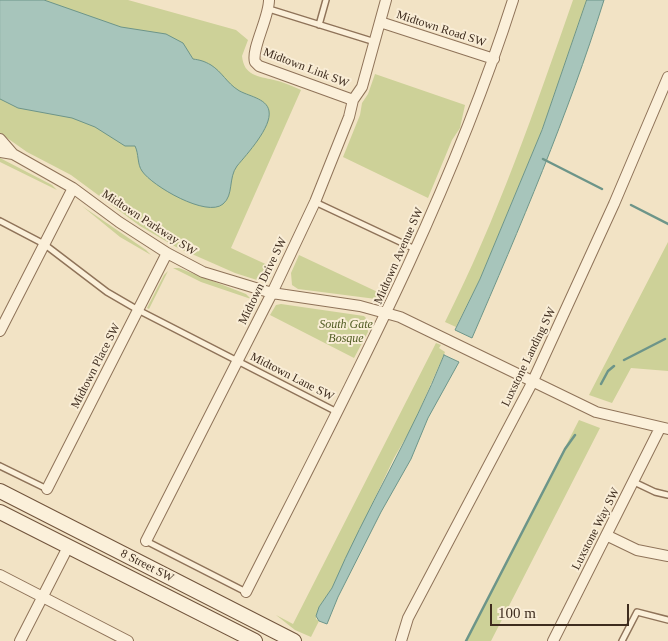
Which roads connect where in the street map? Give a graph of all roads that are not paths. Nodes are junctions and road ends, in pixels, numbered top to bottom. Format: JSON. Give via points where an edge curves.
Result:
{"nodes":[{"id":1,"x":326,"y":0,"type":"edge"},
{"id":2,"x":386,"y":0,"type":"edge"},
{"id":3,"x":513,"y":0,"type":"edge"},
{"id":4,"x":269,"y":5,"type":"edge"},
{"id":5,"x":380,"y":22,"type":"junction"},
{"id":6,"x":319,"y":25,"type":"junction"},
{"id":7,"x":374,"y":42,"type":"junction"},
{"id":8,"x":494,"y":59,"type":"junction"},
{"id":9,"x":668,"y":77,"type":"edge"},
{"id":10,"x":353,"y":100,"type":"junction"},
{"id":11,"x":0,"y":139,"type":"edge"},
{"id":12,"x":0,"y":152,"type":"edge"},
{"id":13,"x":13,"y":154,"type":"junction"},
{"id":14,"x":72,"y":188,"type":"junction"},
{"id":15,"x":315,"y":202,"type":"junction"},
{"id":16,"x":0,"y":222,"type":"edge"},
{"id":17,"x":44,"y":244,"type":"junction"},
{"id":18,"x":415,"y":249,"type":"junction"},
{"id":19,"x":167,"y":253,"type":"junction"},
{"id":20,"x":272,"y":293,"type":"junction"},
{"id":21,"x":138,"y":310,"type":"junction"},
{"id":22,"x":386,"y":314,"type":"junction"},
{"id":23,"x":0,"y":331,"type":"edge"},
{"id":24,"x":237,"y":361,"type":"junction"},
{"id":25,"x":532,"y":383,"type":"junction"},
{"id":26,"x":337,"y":412,"type":"junction"},
{"id":27,"x":664,"y":429,"type":"edge"},
{"id":28,"x":0,"y":466,"type":"edge"},
{"id":29,"x":634,"y":482,"type":"junction"},
{"id":30,"x":47,"y":489,"type":"joint"},
{"id":31,"x":0,"y":491,"type":"edge"},
{"id":32,"x":668,"y":495,"type":"edge"},
{"id":33,"x":0,"y":512,"type":"edge"},
{"id":34,"x":608,"y":536,"type":"junction"},
{"id":35,"x":146,"y":542,"type":"joint"},
{"id":36,"x":68,"y":547,"type":"junction"},
{"id":37,"x":668,"y":556,"type":"edge"},
{"id":38,"x":0,"y":575,"type":"edge"},
{"id":39,"x":246,"y":592,"type":"joint"},
{"id":40,"x":43,"y":596,"type":"junction"},
{"id":41,"x":668,"y":620,"type":"edge"},
{"id":42,"x":20,"y":641,"type":"edge"},
{"id":43,"x":128,"y":641,"type":"edge"},
{"id":44,"x":255,"y":641,"type":"edge"},
{"id":45,"x":294,"y":641,"type":"edge"},
{"id":46,"x":401,"y":641,"type":"edge"},
{"id":47,"x":553,"y":641,"type":"edge"},
{"id":48,"x":622,"y":641,"type":"edge"}],
"edges":[{"from":1,"to":6,"type":"lane"},
{"from":2,"to":5,"type":"street","name":"Midtown Drive SW"},
{"from":3,"to":8,"type":"street","name":"Midtown Avenue SW"},
{"from":4,"to":6,"type":"lane"},
{"from":4,"to":10,"type":"street","name":"Midtown Link SW","via":[[254,51],[254,62]]},
{"from":5,"to":7,"type":"street","name":"Midtown Drive SW"},
{"from":5,"to":8,"type":"street","name":"Midtown Road SW"},
{"from":6,"to":7,"type":"lane"},
{"from":7,"to":10,"type":"street","name":"Midtown Drive SW","via":[[362,87]]},
{"from":8,"to":18,"type":"street","name":"Midtown Avenue SW","via":[[459,152]]},
{"from":9,"to":25,"type":"street","name":"Luxstone Landing SW"},
{"from":10,"to":15,"type":"street","name":"Midtown Drive SW","via":[[350,117]]},
{"from":11,"to":13,"type":"street","name":"Midtown Parkway SW"},
{"from":12,"to":13,"type":"street","name":"Midtown Parkway SW"},
{"from":13,"to":14,"type":"street","name":"Midtown Parkway SW"},
{"from":14,"to":17,"type":"street"},
{"from":14,"to":19,"type":"street","name":"Midtown Parkway SW"},
{"from":15,"to":18,"type":"lane"},
{"from":15,"to":20,"type":"street","name":"Midtown Drive SW"},
{"from":16,"to":17,"type":"lane","name":"Midtown Lane SW"},
{"from":17,"to":21,"type":"lane","name":"Midtown Lane SW","via":[[106,292]]},
{"from":17,"to":23,"type":"street"},
{"from":18,"to":22,"type":"street","name":"Midtown Avenue SW"},
{"from":19,"to":20,"type":"street","name":"Midtown Parkway SW","via":[[219,278]]},
{"from":19,"to":21,"type":"street","name":"Midtown Place SW"},
{"from":20,"to":22,"type":"street","name":"Midtown Parkway SW","via":[[360,306]]},
{"from":20,"to":24,"type":"street","name":"Midtown Drive SW"},
{"from":21,"to":24,"type":"lane","name":"Midtown Lane SW"},
{"from":21,"to":30,"type":"street","name":"Midtown Place SW"},
{"from":22,"to":25,"type":"street","name":"Midtown Parkway SW","via":[[434,333]]},
{"from":22,"to":26,"type":"street","name":"Midtown Avenue SW"},
{"from":24,"to":26,"type":"lane","name":"Midtown Lane SW"},
{"from":24,"to":35,"type":"street","name":"Midtown Drive SW"},
{"from":25,"to":27,"type":"street","name":"Midtown Parkway SW","via":[[596,412]]},
{"from":25,"to":46,"type":"street","name":"Luxstone Landing SW","via":[[408,618]]},
{"from":26,"to":39,"type":"street","name":"Midtown Avenue SW"},
{"from":27,"to":29,"type":"street","name":"Luxstone Way SW"},
{"from":28,"to":30,"type":"lane"},
{"from":29,"to":32,"type":"lane"},
{"from":29,"to":34,"type":"street","name":"Luxstone Way SW"},
{"from":31,"to":45,"type":"main road","name":"8 Street SW"},
{"from":33,"to":36,"type":"main road","name":"8 Street SW"},
{"from":34,"to":37,"type":"street","via":[[637,550]]},
{"from":34,"to":47,"type":"street","name":"Luxstone Way SW"},
{"from":35,"to":39,"type":"lane"},
{"from":36,"to":40,"type":"street"},
{"from":36,"to":44,"type":"main road","name":"8 Street SW"},
{"from":38,"to":40,"type":"street"},
{"from":40,"to":42,"type":"street"},
{"from":40,"to":43,"type":"street"},
{"from":41,"to":48,"type":"lane","via":[[637,612]]}]}
